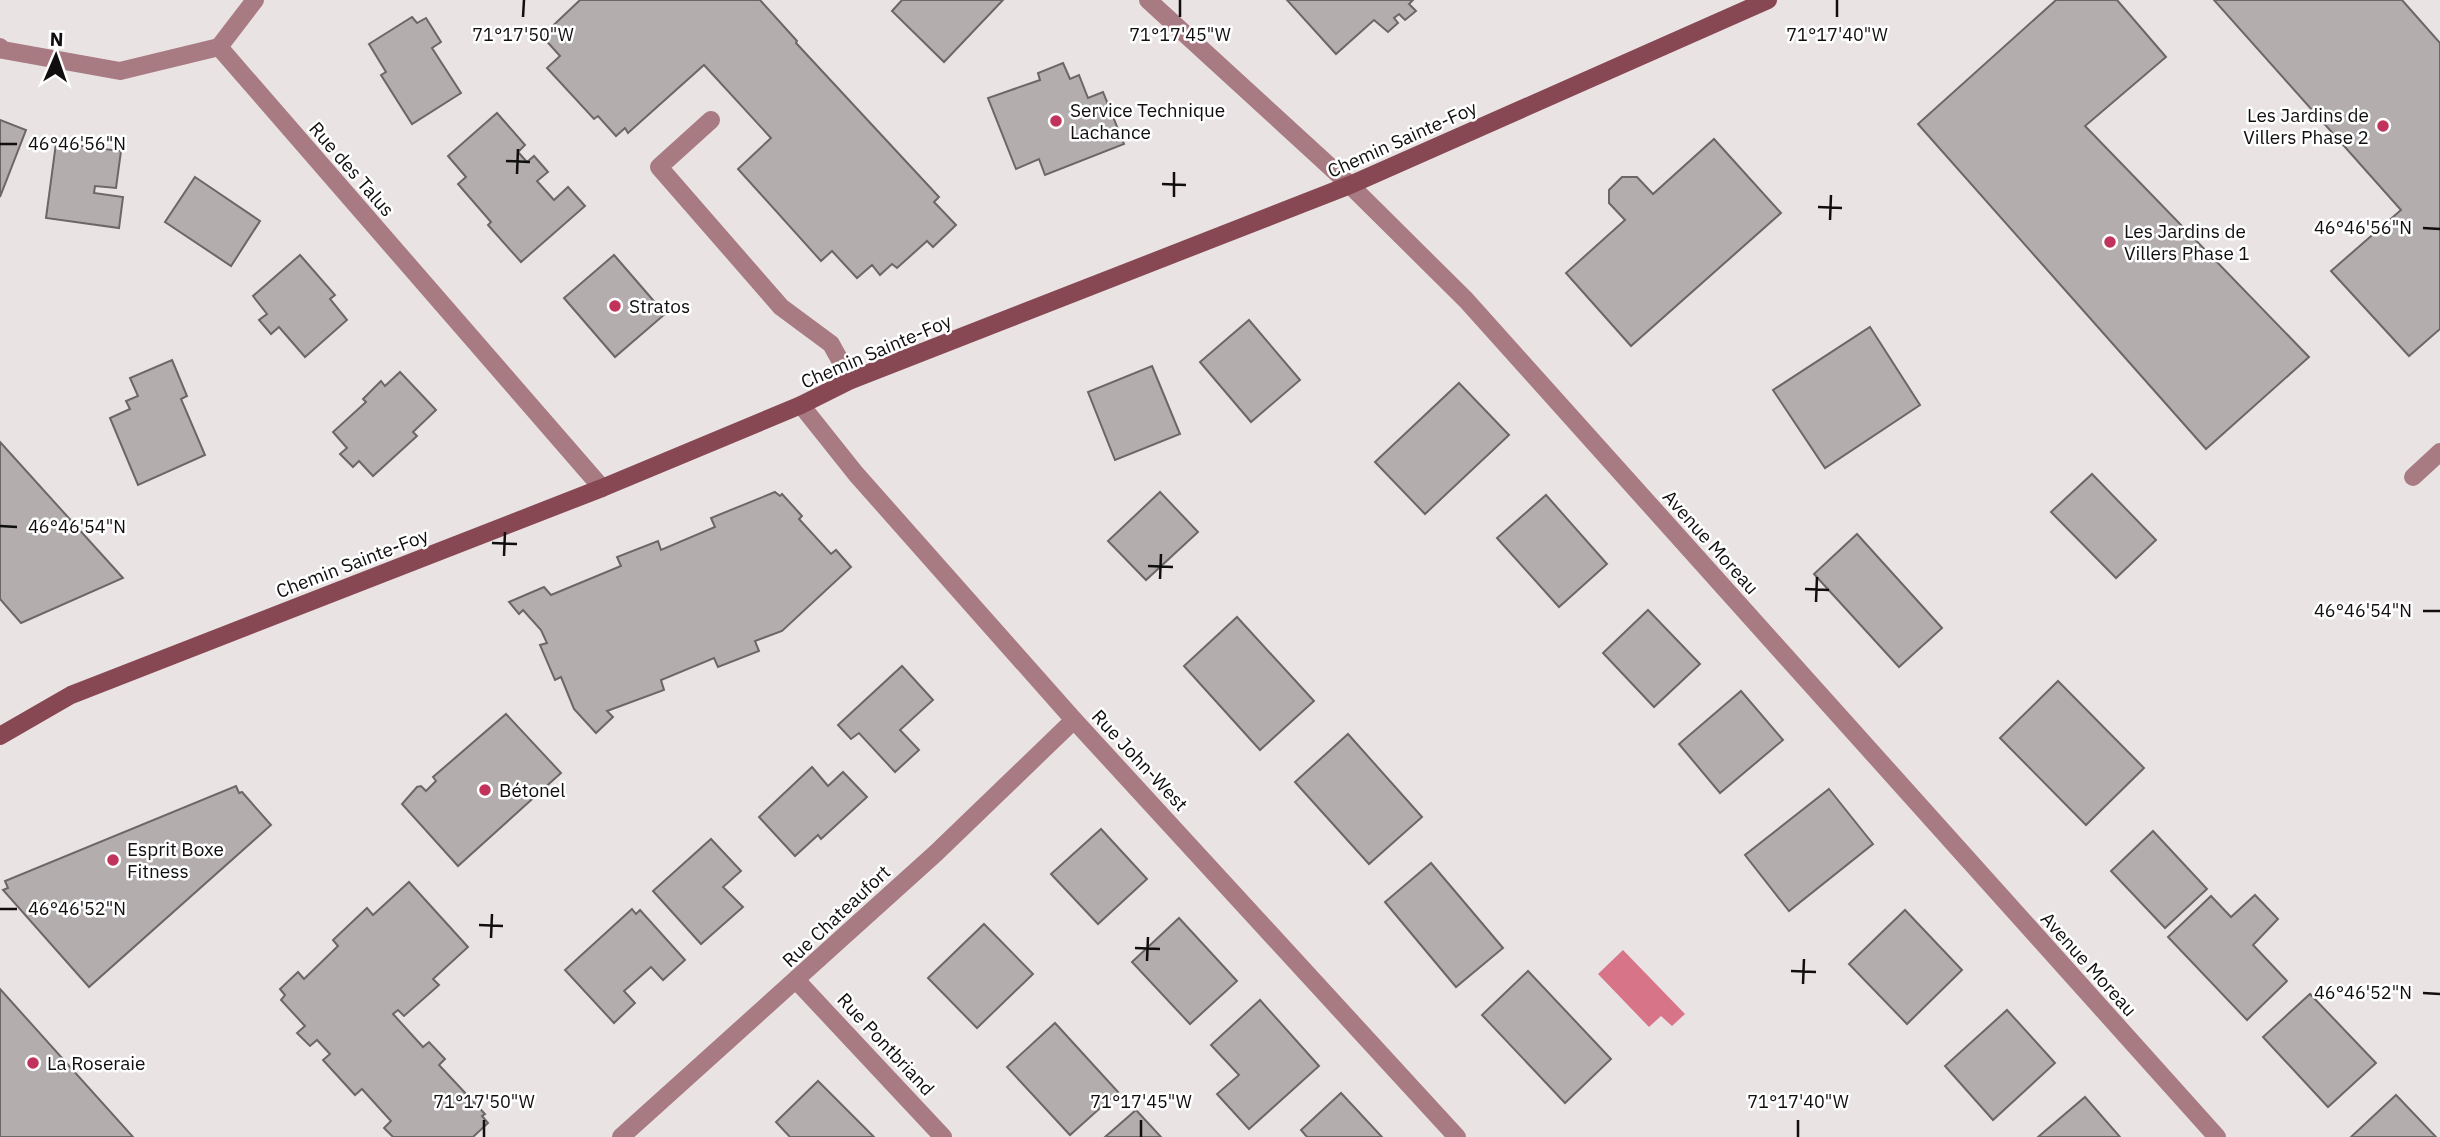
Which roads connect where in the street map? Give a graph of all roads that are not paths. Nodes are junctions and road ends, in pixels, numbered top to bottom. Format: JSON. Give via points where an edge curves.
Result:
{"nodes":[{"id":1,"x":255,"y":0,"type":"edge"},
{"id":2,"x":1148,"y":0,"type":"edge"},
{"id":3,"x":1768,"y":0,"type":"edge"},
{"id":4,"x":0,"y":47,"type":"edge"},
{"id":5,"x":219,"y":47,"type":"junction"},
{"id":6,"x":711,"y":120,"type":"dead end"},
{"id":7,"x":1350,"y":185,"type":"junction"},
{"id":8,"x":851,"y":380,"type":"junction"},
{"id":9,"x":801,"y":405,"type":"junction"},
{"id":10,"x":2440,"y":452,"type":"edge"},
{"id":11,"x":2413,"y":477,"type":"dead end"},
{"id":12,"x":602,"y":488,"type":"junction"},
{"id":13,"x":1074,"y":720,"type":"junction"},
{"id":14,"x":0,"y":736,"type":"edge"},
{"id":15,"x":797,"y":981,"type":"junction"},
{"id":16,"x":621,"y":1137,"type":"edge"},
{"id":17,"x":943,"y":1137,"type":"edge"},
{"id":18,"x":1457,"y":1137,"type":"edge"},
{"id":19,"x":2217,"y":1137,"type":"edge"}],
"edges":[{"from":1,"to":5,"type":"street"},
{"from":2,"to":7,"type":"street","name":"Avenue Moreau"},
{"from":3,"to":7,"type":"main road","name":"Chemin Sainte-Foy"},
{"from":4,"to":5,"type":"street","via":[[120,71]]},
{"from":5,"to":12,"type":"street","name":"Rue des Talus"},
{"from":6,"to":8,"type":"street","via":[[659,167],[781,307],[831,344]]},
{"from":7,"to":8,"type":"main road","name":"Chemin Sainte-Foy"},
{"from":7,"to":19,"type":"street","name":"Avenue Moreau","via":[[1466,300]]},
{"from":8,"to":9,"type":"main road","name":"Chemin Sainte-Foy"},
{"from":9,"to":12,"type":"main road","name":"Chemin Sainte-Foy"},
{"from":9,"to":13,"type":"street","name":"Rue John-West","via":[[856,474]]},
{"from":10,"to":11,"type":"street"},
{"from":12,"to":14,"type":"main road","name":"Chemin Sainte-Foy","via":[[71,695]]},
{"from":13,"to":15,"type":"street","name":"Rue Chateaufort"},
{"from":13,"to":18,"type":"street","name":"Rue John-West"},
{"from":15,"to":16,"type":"street","name":"Rue Chateaufort"},
{"from":15,"to":17,"type":"street","name":"Rue Pontbriand"}]}
